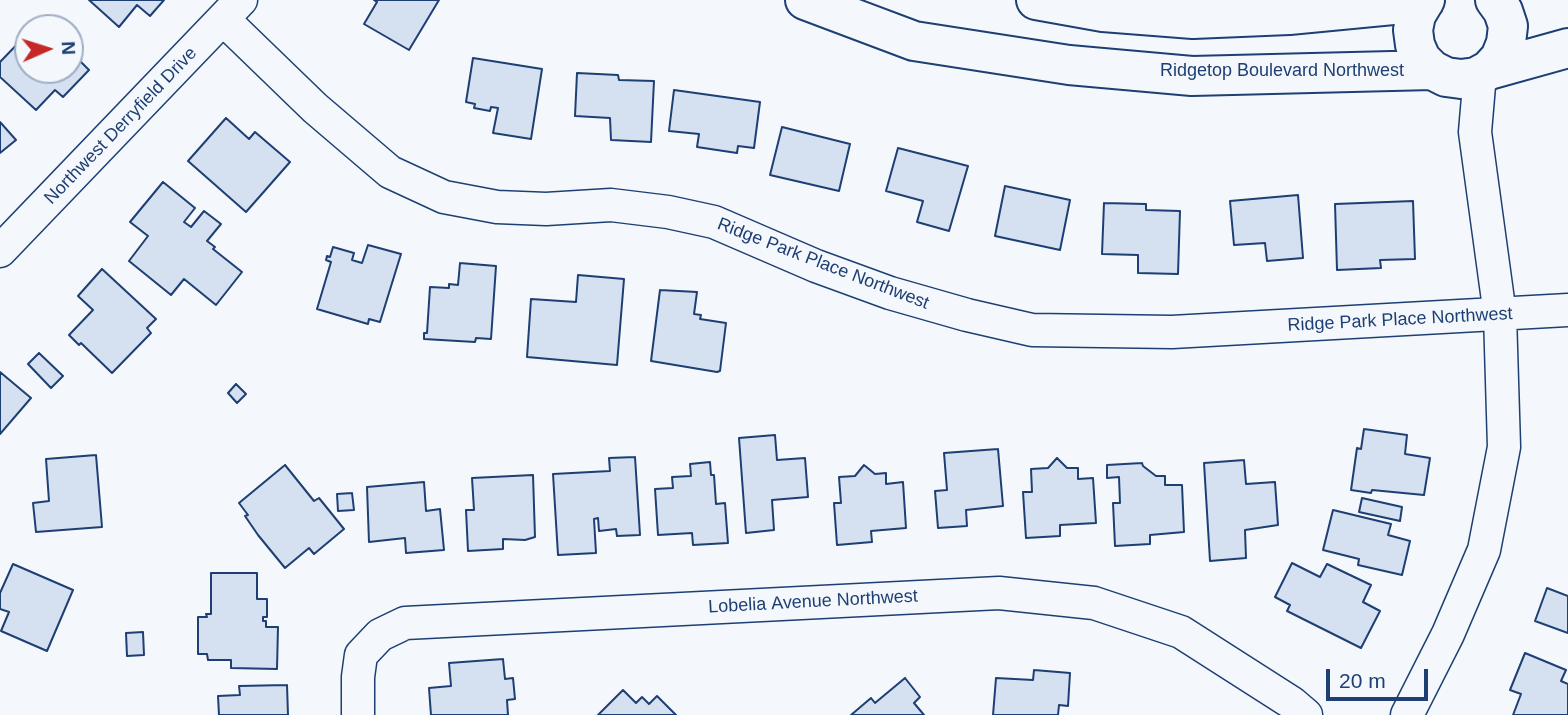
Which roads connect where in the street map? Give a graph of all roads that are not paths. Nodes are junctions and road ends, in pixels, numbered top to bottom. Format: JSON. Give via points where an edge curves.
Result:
{"nodes":[{"id":1,"x":805,"y":0,"type":"edge"},
{"id":2,"x":1036,"y":0,"type":"edge"},
{"id":3,"x":1495,"y":0,"type":"edge"},
{"id":4,"x":1424,"y":1,"type":"edge"},
{"id":5,"x":232,"y":10,"type":"edge"},
{"id":6,"x":1568,"y":48,"type":"edge"},
{"id":7,"x":1462,"y":73,"type":"junction"},
{"id":8,"x":0,"y":251,"type":"edge"},
{"id":9,"x":1568,"y":310,"type":"edge"},
{"id":10,"x":1500,"y":315,"type":"junction"},
{"id":11,"x":358,"y":715,"type":"edge"},
{"id":12,"x":1306,"y":715,"type":"edge"},
{"id":13,"x":1407,"y":715,"type":"edge"}],
"edges":[{"from":1,"to":7,"type":"main road","name":"Ridgetop Boulevard Northwest","via":[[914,41],[1069,65],[1192,76]]},
{"from":2,"to":4,"type":"main road","via":[[1103,12],[1193,19]]},
{"from":3,"to":7,"type":"main road","via":[[1508,26],[1507,43],[1500,58]]},
{"from":4,"to":7,"type":"main road","via":[[1413,30],[1418,52]]},
{"from":5,"to":8,"type":"street","name":"Northwest Derryfield Drive"},
{"from":5,"to":10,"type":"street","name":"Ridge Park Place Northwest","via":[[315,108],[390,172],[444,197],[497,207],[611,205],[714,222],[890,293],[1032,330],[1172,332]]},
{"from":6,"to":7,"type":"main road","name":"Ridgetop Boulevard Northwest"},
{"from":7,"to":10,"type":"street","via":[[1475,132]]},
{"from":9,"to":10,"type":"street","name":"Ridge Park Place Northwest"},
{"from":10,"to":13,"type":"street","via":[[1504,447],[1484,550]]},
{"from":11,"to":12,"type":"street","name":"Lobelia Avenue Northwest","via":[[361,655],[380,635],[405,623],[999,593],[1094,603],[1181,632]]}]}
